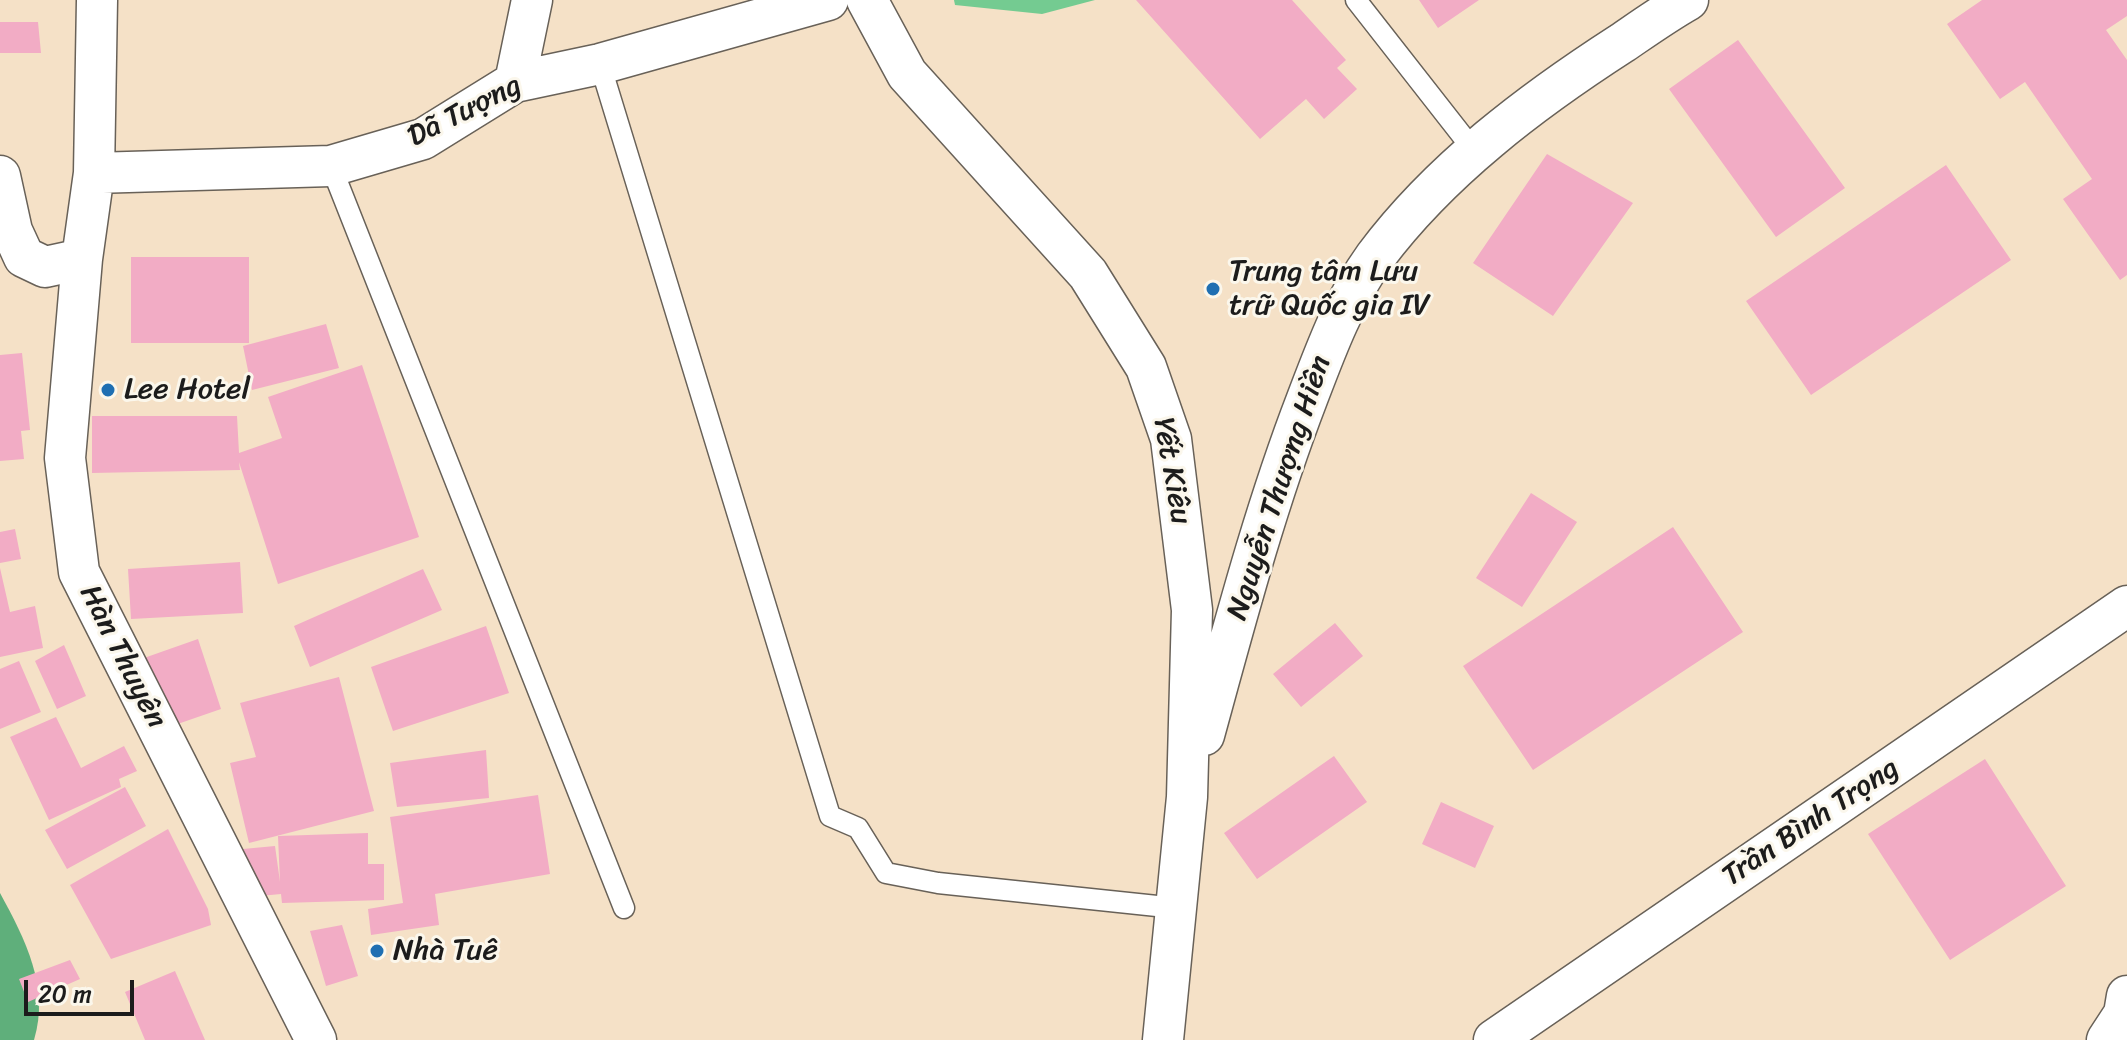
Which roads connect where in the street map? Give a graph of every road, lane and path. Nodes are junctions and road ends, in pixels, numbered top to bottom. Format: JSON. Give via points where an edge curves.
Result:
{"nodes":[{"id":1,"x":97,"y":0,"type":"edge"},
{"id":2,"x":532,"y":0,"type":"edge"},
{"id":3,"x":828,"y":0,"type":"edge"},
{"id":4,"x":867,"y":0,"type":"edge"},
{"id":5,"x":1356,"y":0,"type":"edge"},
{"id":6,"x":1688,"y":0,"type":"edge"},
{"id":7,"x":600,"y":64,"type":"junction"},
{"id":8,"x":515,"y":82,"type":"junction"},
{"id":9,"x":1475,"y":152,"type":"junction"},
{"id":10,"x":331,"y":166,"type":"junction"},
{"id":11,"x":94,"y":173,"type":"junction"},
{"id":12,"x":0,"y":176,"type":"edge"},
{"id":13,"x":82,"y":259,"type":"junction"},
{"id":14,"x":2127,"y":606,"type":"edge"},
{"id":15,"x":1187,"y":797,"type":"junction"},
{"id":16,"x":624,"y":908,"type":"dead end"},
{"id":17,"x":1176,"y":908,"type":"junction"},
{"id":18,"x":2127,"y":996,"type":"edge"},
{"id":19,"x":316,"y":1040,"type":"edge"},
{"id":20,"x":1163,"y":1040,"type":"edge"},
{"id":21,"x":1494,"y":1040,"type":"edge"},
{"id":22,"x":2107,"y":1040,"type":"edge"}],
"edges":[{"from":1,"to":11,"type":"street","name":"Hàn Thuyên"},
{"from":2,"to":8,"type":"street"},
{"from":3,"to":7,"type":"street","name":"Dã Tượng"},
{"from":4,"to":15,"type":"street","name":"Yết Kiêu","via":[[907,74],[1088,274],[1146,367],[1171,439],[1192,610]]},
{"from":5,"to":9,"type":"lane"},
{"from":6,"to":9,"type":"street","name":"Nguyễn Thượng Hiền","via":[[1572,75]]},
{"from":7,"to":8,"type":"street","name":"Dã Tượng"},
{"from":7,"to":17,"type":"lane","via":[[830,816],[858,828],[886,873]]},
{"from":8,"to":10,"type":"street","name":"Dã Tượng","via":[[423,139]]},
{"from":9,"to":15,"type":"street","name":"Nguyễn Thượng Hiền","via":[[1375,257],[1337,321],[1253,558]]},
{"from":10,"to":11,"type":"street","name":"Dã Tượng"},
{"from":10,"to":16,"type":"lane"},
{"from":11,"to":13,"type":"street","name":"Hàn Thuyên"},
{"from":12,"to":13,"type":"street","via":[[12,231],[24,257],[45,267]]},
{"from":13,"to":19,"type":"street","name":"Hàn Thuyên","via":[[65,458],[79,572]]},
{"from":14,"to":21,"type":"street","name":"Trần Bình Trọng"},
{"from":15,"to":17,"type":"street","name":"Yết Kiêu"},
{"from":17,"to":20,"type":"street","name":"Yết Kiêu"},
{"from":18,"to":22,"type":"street","via":[[2124,1014]]}]}
